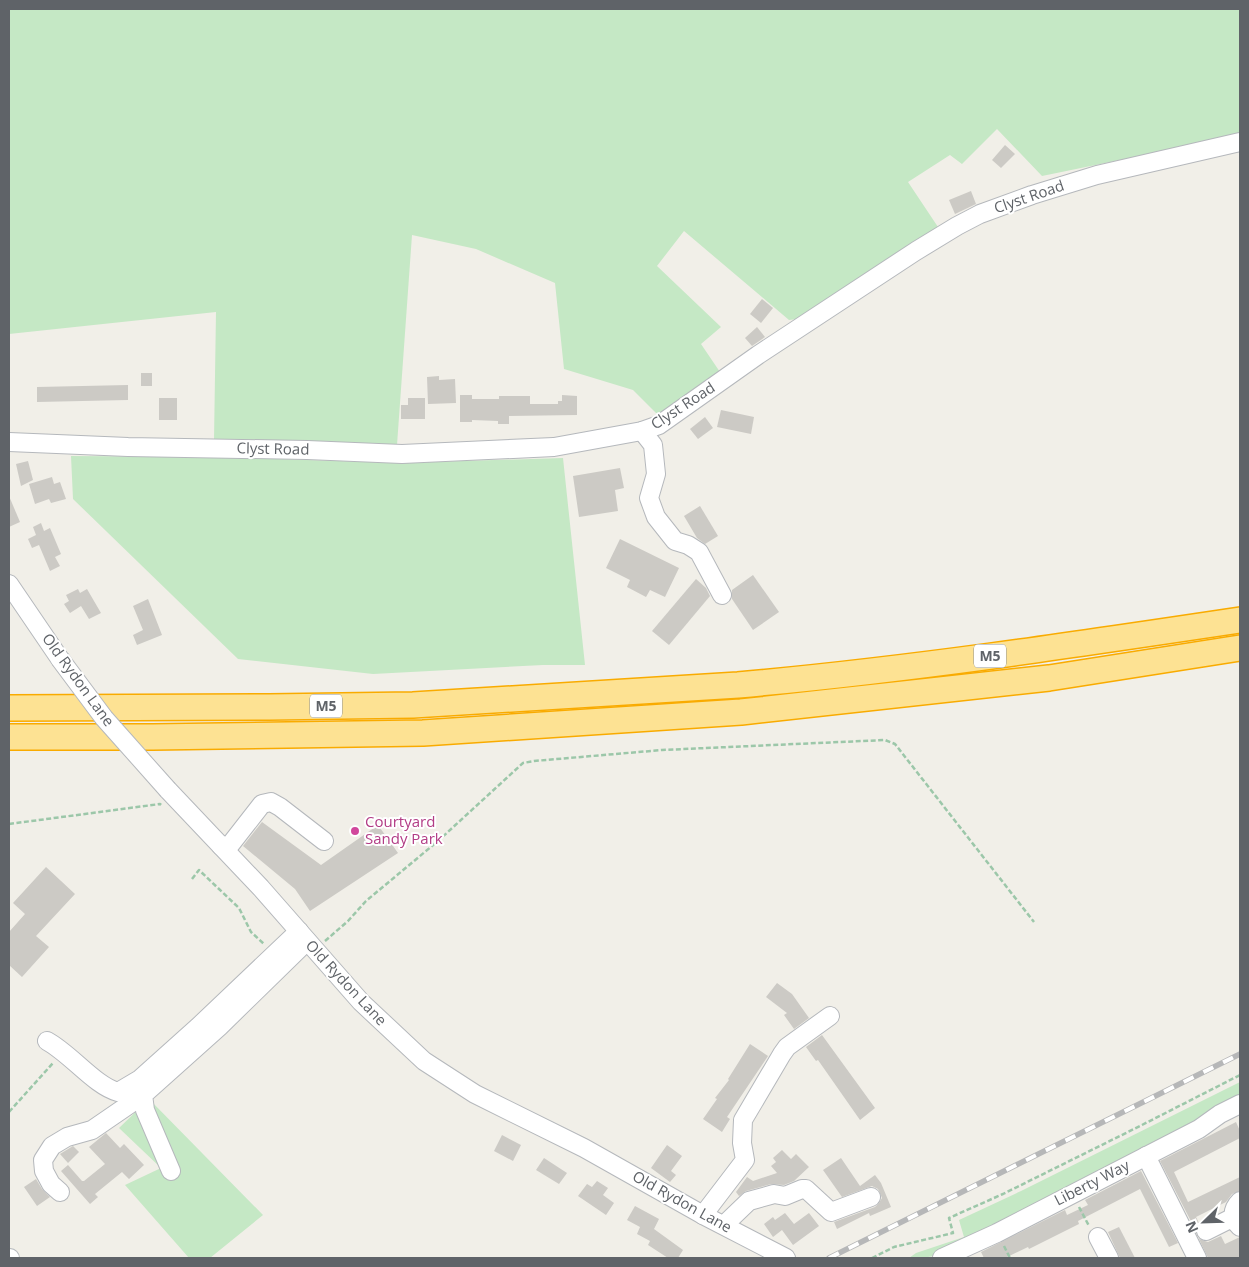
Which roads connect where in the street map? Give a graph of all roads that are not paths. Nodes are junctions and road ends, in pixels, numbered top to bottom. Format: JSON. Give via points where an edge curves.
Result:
{"nodes":[{"id":1,"x":1240,"y":142,"type":"edge"},
{"id":2,"x":642,"y":431,"type":"junction"},
{"id":3,"x":9,"y":442,"type":"edge"},
{"id":4,"x":9,"y":584,"type":"edge"},
{"id":5,"x":722,"y":595,"type":"dead end"},
{"id":6,"x":1240,"y":620,"type":"edge"},
{"id":7,"x":1240,"y":648,"type":"edge"},
{"id":8,"x":9,"y":692,"type":"edge"},
{"id":9,"x":9,"y":708,"type":"edge"},
{"id":10,"x":141,"y":708,"type":"junction"},
{"id":11,"x":9,"y":737,"type":"edge"},
{"id":12,"x":153,"y":737,"type":"junction"},
{"id":13,"x":9,"y":751,"type":"edge"},
{"id":14,"x":324,"y":841,"type":"dead end"},
{"id":15,"x":221,"y":846,"type":"junction"},
{"id":16,"x":310,"y":945,"type":"junction"},
{"id":17,"x":830,"y":1016,"type":"dead end"},
{"id":18,"x":47,"y":1041,"type":"dead end"},
{"id":19,"x":143,"y":1095,"type":"junction"},
{"id":20,"x":1240,"y":1104,"type":"edge"},
{"id":21,"x":1146,"y":1156,"type":"junction"},
{"id":22,"x":171,"y":1171,"type":"dead end"},
{"id":23,"x":60,"y":1192,"type":"dead end"},
{"id":24,"x":871,"y":1197,"type":"dead end"},
{"id":25,"x":704,"y":1215,"type":"junction"},
{"id":26,"x":1239,"y":1221,"type":"edge"},
{"id":27,"x":724,"y":1225,"type":"junction"},
{"id":28,"x":1206,"y":1231,"type":"dead end"},
{"id":29,"x":1098,"y":1237,"type":"road end"},
{"id":30,"x":786,"y":1258,"type":"edge"},
{"id":31,"x":942,"y":1258,"type":"edge"},
{"id":32,"x":1109,"y":1258,"type":"edge"},
{"id":33,"x":1197,"y":1258,"type":"edge"}],
"edges":[{"from":1,"to":2,"type":"street","name":"Clyst Road","via":[[1097,175],[980,214],[916,251],[659,425]]},
{"from":2,"to":3,"type":"street","name":"Clyst Road","via":[[554,447],[402,454]]},
{"from":2,"to":5,"type":"street","via":[[653,446],[656,474],[649,498],[656,517],[675,541],[699,552]]},
{"from":4,"to":15,"type":"street","name":"Old Rydon Lane","bridge":true,"via":[[104,718]]},
{"from":6,"to":10,"type":"highway","number":"M5","via":[[1030,651],[738,685],[413,704]]},
{"from":7,"to":12,"type":"highway","number":"M5","via":[[1048,678],[741,712],[423,733]]},
{"from":8,"to":10,"type":"highway","number":"M5"},
{"from":9,"to":10,"type":"highway","number":"M5"},
{"from":11,"to":12,"type":"highway","number":"M5"},
{"from":12,"to":13,"type":"highway","number":"M5","via":[[111,747]]},
{"from":14,"to":15,"type":"street","via":[[271,802],[262,804],[230,845]]},
{"from":15,"to":16,"type":"street","name":"Old Rydon Lane"},
{"from":16,"to":18,"type":"street","via":[[198,1027],[140,1079],[118,1092],[108,1089]]},
{"from":16,"to":19,"type":"street"},
{"from":16,"to":25,"type":"street","name":"Old Rydon Lane","via":[[378,1020],[424,1062],[475,1094],[584,1148]]},
{"from":17,"to":25,"type":"street","via":[[782,1054],[743,1120],[745,1160]]},
{"from":19,"to":22,"type":"street","via":[[145,1110]]},
{"from":19,"to":23,"type":"street","via":[[92,1130],[67,1137],[52,1146],[43,1160],[44,1171]]},
{"from":20,"to":21,"type":"street","name":"Liberty Way"},
{"from":21,"to":31,"type":"street","name":"Liberty Way"},
{"from":21,"to":33,"type":"street"},
{"from":24,"to":27,"type":"street","via":[[831,1212],[806,1189],[785,1196],[774,1194],[749,1201]]},
{"from":25,"to":27,"type":"street","name":"Old Rydon Lane"},
{"from":26,"to":28,"type":"street"},
{"from":27,"to":30,"type":"street","name":"Old Rydon Lane"},
{"from":29,"to":32,"type":"street"}]}
